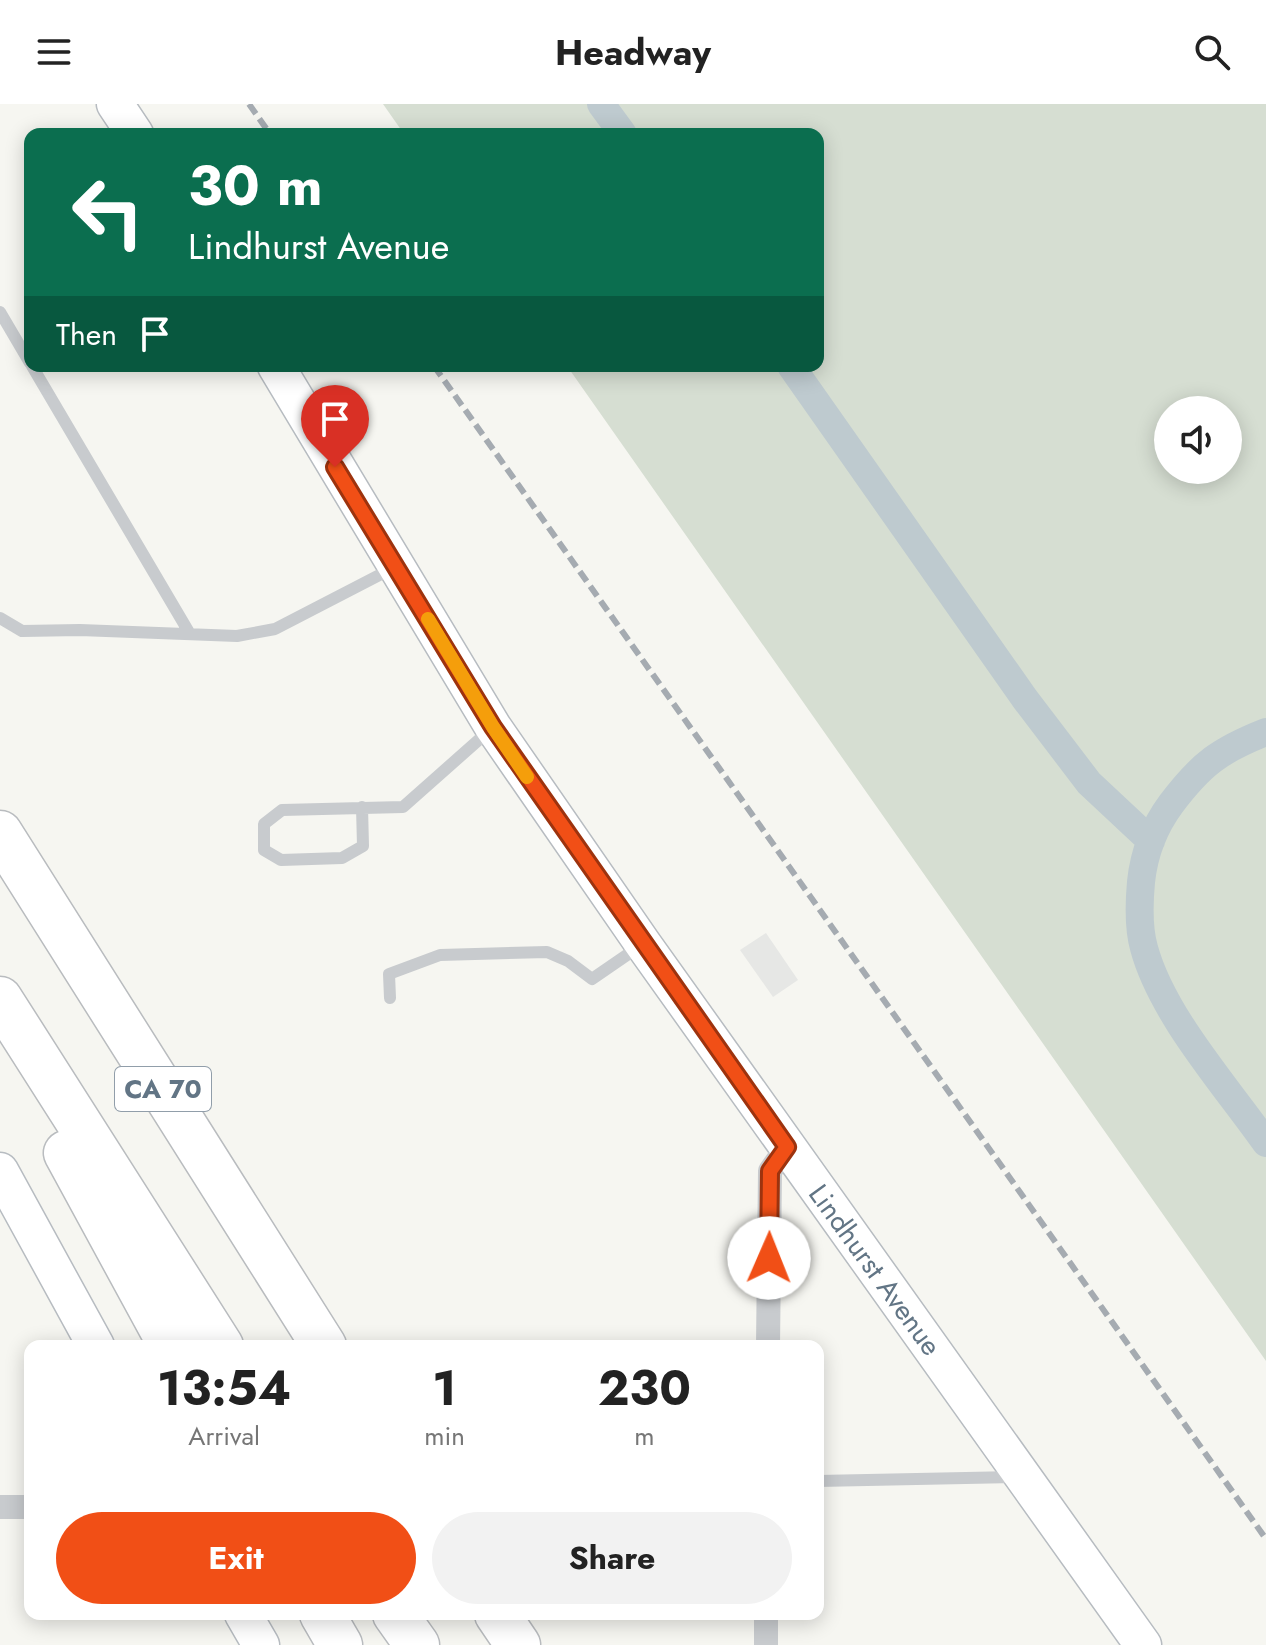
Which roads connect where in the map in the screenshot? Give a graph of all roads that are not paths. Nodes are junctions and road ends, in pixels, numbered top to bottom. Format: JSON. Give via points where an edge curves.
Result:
{"nodes":[{"id":1,"x":115,"y":104,"type":"edge"},
{"id":2,"x":131,"y":128,"type":"edge"},
{"id":3,"x":0,"y":312,"type":"edge"},
{"id":4,"x":24,"y":352,"type":"edge"},
{"id":5,"x":36,"y":372,"type":"edge"},
{"id":6,"x":280,"y":372,"type":"edge"},
{"id":7,"x":396,"y":566,"type":"junction"},
{"id":8,"x":0,"y":618,"type":"edge"},
{"id":9,"x":190,"y":634,"type":"junction"},
{"id":10,"x":493,"y":727,"type":"junction"},
{"id":11,"x":362,"y":807,"type":"junction"},
{"id":12,"x":0,"y":833,"type":"edge"},
{"id":13,"x":643,"y":944,"type":"junction"},
{"id":14,"x":390,"y":998,"type":"dead end"},
{"id":15,"x":1,"y":1002,"type":"edge"},
{"id":16,"x":787,"y":1147,"type":"junction"},
{"id":17,"x":0,"y":1171,"type":"edge"},
{"id":18,"x":93,"y":1340,"type":"edge"},
{"id":19,"x":168,"y":1340,"type":"edge"},
{"id":20,"x":217,"y":1340,"type":"edge"},
{"id":21,"x":320,"y":1340,"type":"edge"},
{"id":22,"x":768,"y":1340,"type":"edge"},
{"id":23,"x":1022,"y":1476,"type":"junction"},
{"id":24,"x":824,"y":1481,"type":"edge"},
{"id":25,"x":0,"y":1507,"type":"edge"},
{"id":26,"x":24,"y":1507,"type":"edge"},
{"id":27,"x":246,"y":1620,"type":"edge"},
{"id":28,"x":325,"y":1620,"type":"edge"},
{"id":29,"x":399,"y":1620,"type":"edge"},
{"id":30,"x":501,"y":1620,"type":"edge"},
{"id":31,"x":766,"y":1620,"type":"edge"},
{"id":32,"x":261,"y":1645,"type":"edge"},
{"id":33,"x":340,"y":1645,"type":"edge"},
{"id":34,"x":417,"y":1645,"type":"edge"},
{"id":35,"x":518,"y":1645,"type":"edge"},
{"id":36,"x":766,"y":1645,"type":"edge"},
{"id":37,"x":1143,"y":1645,"type":"edge"}],
"edges":[{"from":1,"to":2,"type":"main road"},
{"from":3,"to":4,"type":"lane"},
{"from":5,"to":9,"type":"lane"},
{"from":6,"to":7,"type":"main road","name":"Lindhurst Avenue"},
{"from":7,"to":9,"type":"lane","via":[[275,629],[237,636]]},
{"from":7,"to":10,"type":"main road","name":"Lindhurst Avenue"},
{"from":8,"to":9,"type":"lane","via":[[22,631]]},
{"from":10,"to":11,"type":"lane","via":[[403,807]]},
{"from":10,"to":13,"type":"main road","name":"Lindhurst Avenue"},
{"from":11,"to":11,"type":"lane","via":[[282,810],[264,824],[264,850],[281,860],[342,858],[363,846]]},
{"from":12,"to":21,"type":"highway","number":"CA 70"},
{"from":13,"to":14,"type":"lane","via":[[592,979],[547,952],[440,955],[389,974]]},
{"from":13,"to":16,"type":"main road","name":"Lindhurst Avenue"},
{"from":15,"to":19,"type":"highway","via":[[57,1136]]},
{"from":15,"to":20,"type":"highway","number":"CA 70"},
{"from":16,"to":22,"type":"street","via":[[770,1171]]},
{"from":16,"to":23,"type":"main road","name":"Lindhurst Avenue"},
{"from":17,"to":18,"type":"main road"},
{"from":23,"to":24,"type":"lane"},
{"from":23,"to":37,"type":"main road","name":"Lindhurst Avenue"},
{"from":25,"to":26,"type":"street"},
{"from":27,"to":32,"type":"main road"},
{"from":28,"to":33,"type":"highway"},
{"from":29,"to":34,"type":"highway"},
{"from":30,"to":35,"type":"highway"},
{"from":31,"to":36,"type":"street"}]}
